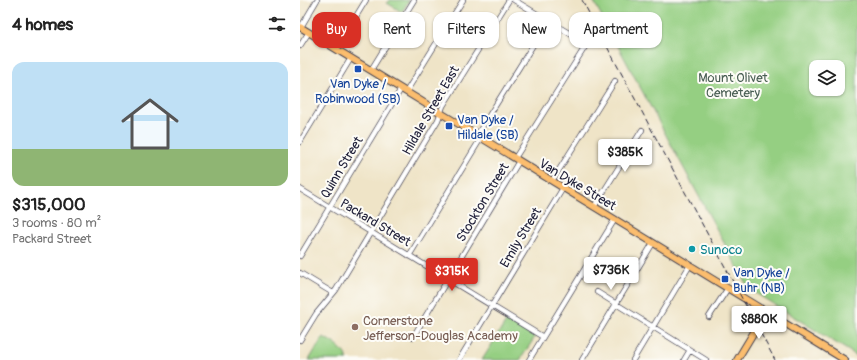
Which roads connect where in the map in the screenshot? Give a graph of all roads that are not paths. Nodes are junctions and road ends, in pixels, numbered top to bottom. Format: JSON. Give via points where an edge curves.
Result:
{"nodes":[{"id":1,"x":317,"y":0,"type":"edge"},
{"id":2,"x":366,"y":0,"type":"edge"},
{"id":3,"x":414,"y":0,"type":"edge"},
{"id":4,"x":463,"y":0,"type":"edge"},
{"id":5,"x":509,"y":0,"type":"edge"},
{"id":6,"x":514,"y":0,"type":"edge"},
{"id":7,"x":533,"y":12,"type":"edge"},
{"id":8,"x":300,"y":27,"type":"edge"},
{"id":9,"x":561,"y":29,"type":"edge"},
{"id":10,"x":309,"y":32,"type":"junction"},
{"id":11,"x":300,"y":46,"type":"edge"},
{"id":12,"x":532,"y":48,"type":"edge"},
{"id":13,"x":336,"y":49,"type":"junction"},
{"id":14,"x":351,"y":58,"type":"junction"},
{"id":15,"x":371,"y":70,"type":"junction"},
{"id":16,"x":615,"y":81,"type":"dead end"},
{"id":17,"x":404,"y":90,"type":"junction"},
{"id":18,"x":441,"y":113,"type":"junction"},
{"id":19,"x":642,"y":130,"type":"dead end"},
{"id":20,"x":479,"y":136,"type":"junction"},
{"id":21,"x":300,"y":142,"type":"edge"},
{"id":22,"x":517,"y":160,"type":"junction"},
{"id":23,"x":552,"y":181,"type":"junction"},
{"id":24,"x":563,"y":188,"type":"junction"},
{"id":25,"x":300,"y":189,"type":"edge"},
{"id":26,"x":330,"y":207,"type":"junction"},
{"id":27,"x":594,"y":207,"type":"junction"},
{"id":28,"x":615,"y":219,"type":"junction"},
{"id":29,"x":371,"y":232,"type":"junction"},
{"id":30,"x":653,"y":243,"type":"junction"},
{"id":31,"x":300,"y":256,"type":"edge"},
{"id":32,"x":409,"y":256,"type":"junction"},
{"id":33,"x":690,"y":265,"type":"junction"},
{"id":34,"x":300,"y":274,"type":"edge"},
{"id":35,"x":448,"y":279,"type":"junction"},
{"id":36,"x":728,"y":288,"type":"junction"},
{"id":37,"x":597,"y":292,"type":"dead end"},
{"id":38,"x":333,"y":293,"type":"junction"},
{"id":39,"x":616,"y":304,"type":"junction"},
{"id":40,"x":492,"y":306,"type":"junction"},
{"id":41,"x":766,"y":312,"type":"junction"},
{"id":42,"x":710,"y":317,"type":"dead end"},
{"id":43,"x":653,"y":327,"type":"junction"},
{"id":44,"x":301,"y":337,"type":"edge"},
{"id":45,"x":413,"y":337,"type":"dead end"},
{"id":46,"x":543,"y":337,"type":"junction"},
{"id":47,"x":690,"y":350,"type":"junction"},
{"id":48,"x":459,"y":360,"type":"edge"},
{"id":49,"x":529,"y":360,"type":"edge"},
{"id":50,"x":582,"y":360,"type":"edge"},
{"id":51,"x":633,"y":360,"type":"edge"},
{"id":52,"x":684,"y":360,"type":"edge"},
{"id":53,"x":706,"y":360,"type":"edge"},
{"id":54,"x":736,"y":360,"type":"edge"},
{"id":55,"x":845,"y":360,"type":"edge"}],
"edges":[{"from":1,"to":8,"type":"street"},
{"from":2,"to":13,"type":"street"},
{"from":3,"to":15,"type":"street"},
{"from":4,"to":17,"type":"street","name":"Quinn Street"},
{"from":5,"to":18,"type":"street","name":"Hildale Street East"},
{"from":6,"to":7,"type":"street"},
{"from":8,"to":10,"type":"main road","name":"Van Dyke Street"},
{"from":9,"to":22,"type":"street","name":"Stockton Street","via":[[582,41],[585,44],[584,48]]},
{"from":10,"to":11,"type":"street"},
{"from":10,"to":13,"type":"main road","name":"Van Dyke Street"},
{"from":12,"to":20,"type":"street"},
{"from":13,"to":14,"type":"main road","name":"Van Dyke Street"},
{"from":14,"to":15,"type":"main road","name":"Van Dyke Street"},
{"from":14,"to":21,"type":"street"},
{"from":15,"to":17,"type":"main road","name":"Van Dyke Street"},
{"from":16,"to":23,"type":"street"},
{"from":17,"to":18,"type":"main road","name":"Van Dyke Street"},
{"from":17,"to":26,"type":"street","name":"Quinn Street"},
{"from":18,"to":20,"type":"main road","name":"Van Dyke Street"},
{"from":18,"to":29,"type":"street","name":"Hildale Street East"},
{"from":19,"to":27,"type":"street"},
{"from":20,"to":22,"type":"main road","name":"Van Dyke Street"},
{"from":20,"to":32,"type":"street"},
{"from":22,"to":23,"type":"main road","name":"Van Dyke Street"},
{"from":22,"to":35,"type":"street","name":"Stockton Street"},
{"from":23,"to":24,"type":"main road","name":"Van Dyke Street"},
{"from":24,"to":27,"type":"main road","name":"Van Dyke Street"},
{"from":24,"to":40,"type":"street","name":"Emily Street"},
{"from":25,"to":26,"type":"street","name":"Packard Street"},
{"from":26,"to":29,"type":"street","name":"Packard Street"},
{"from":26,"to":31,"type":"street","name":"Quinn Street"},
{"from":27,"to":28,"type":"main road","name":"Van Dyke Street"},
{"from":28,"to":30,"type":"main road","name":"Van Dyke Street"},
{"from":28,"to":46,"type":"street"},
{"from":29,"to":32,"type":"street","name":"Packard Street"},
{"from":29,"to":38,"type":"street","name":"Hildale Street East"},
{"from":30,"to":33,"type":"main road","name":"Van Dyke Street"},
{"from":30,"to":39,"type":"street"},
{"from":32,"to":35,"type":"street","name":"Packard Street"},
{"from":33,"to":36,"type":"main road","name":"Van Dyke Street"},
{"from":33,"to":43,"type":"street"},
{"from":34,"to":38,"type":"street"},
{"from":35,"to":40,"type":"street","name":"Packard Street"},
{"from":35,"to":45,"type":"street","name":"Stockton Street"},
{"from":36,"to":41,"type":"main road","name":"Van Dyke Street"},
{"from":36,"to":42,"type":"street"},
{"from":37,"to":39,"type":"street"},
{"from":38,"to":44,"type":"street","name":"Hildale Street East"},
{"from":39,"to":43,"type":"street"},
{"from":39,"to":50,"type":"street"},
{"from":40,"to":46,"type":"street","name":"Packard Street"},
{"from":40,"to":48,"type":"street","name":"Emily Street"},
{"from":41,"to":54,"type":"main road"},
{"from":41,"to":55,"type":"main road","name":"Van Dyke Street"},
{"from":43,"to":47,"type":"street"},
{"from":43,"to":51,"type":"street"},
{"from":46,"to":49,"type":"street"},
{"from":47,"to":52,"type":"street"},
{"from":47,"to":53,"type":"street"}]}
